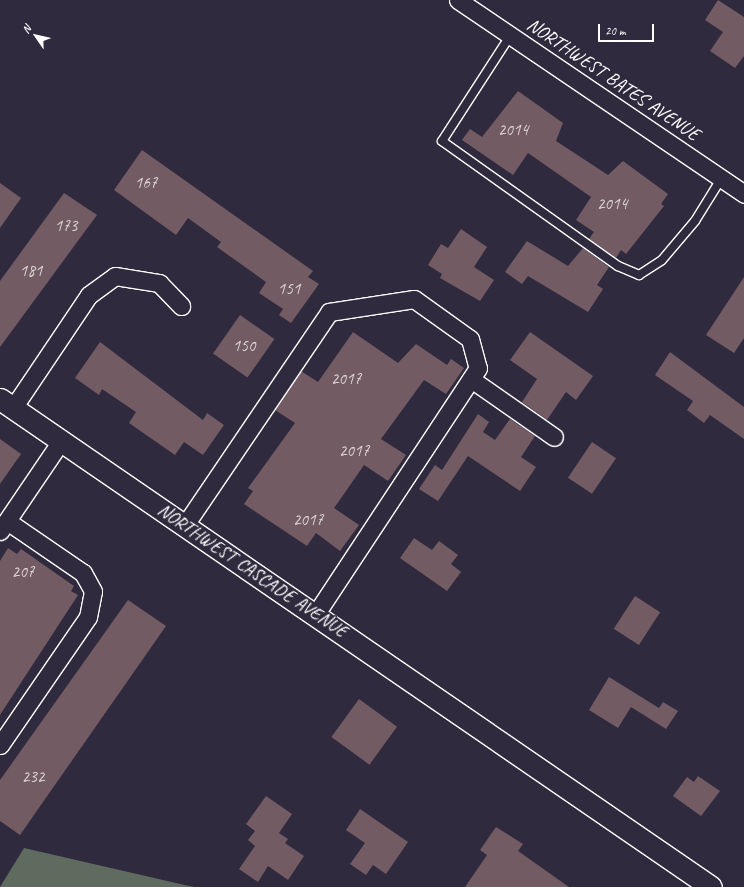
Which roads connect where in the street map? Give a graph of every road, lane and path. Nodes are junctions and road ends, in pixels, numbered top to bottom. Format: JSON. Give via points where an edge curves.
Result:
{"nodes":[{"id":1,"x":458,"y":0,"type":"edge"},
{"id":2,"x":510,"y":36,"type":"junction"},
{"id":3,"x":721,"y":179,"type":"junction"},
{"id":4,"x":744,"y":194,"type":"edge"},
{"id":5,"x":181,"y":306,"type":"dead end"},
{"id":6,"x":471,"y":379,"type":"junction"},
{"id":7,"x":6,"y":404,"type":"edge"},
{"id":8,"x":554,"y":437,"type":"dead end"},
{"id":9,"x":61,"y":441,"type":"junction"},
{"id":10,"x":185,"y":525,"type":"junction"},
{"id":11,"x":3,"y":526,"type":"edge"},
{"id":12,"x":316,"y":614,"type":"junction"},
{"id":13,"x":0,"y":745,"type":"edge"},
{"id":14,"x":711,"y":887,"type":"edge"}],
"edges":[{"from":1,"to":2,"type":"street","name":"NORTHWEST BATES AVENUE"},
{"from":2,"to":3,"type":"street","name":"NORTHWEST BATES AVENUE"},
{"from":2,"to":3,"type":"lane","via":[[442,141],[618,266],[639,275],[662,260],[695,221]]},
{"from":3,"to":4,"type":"street","name":"NORTHWEST BATES AVENUE"},
{"from":5,"to":7,"type":"street","via":[[159,283],[114,276],[89,295]]},
{"from":6,"to":8,"type":"street"},
{"from":6,"to":10,"type":"street","via":[[478,368],[470,340],[414,299],[329,312]]},
{"from":6,"to":12,"type":"street"},
{"from":7,"to":9,"type":"street","name":"NORTHWEST CASCADE AVENUE"},
{"from":9,"to":10,"type":"street","name":"NORTHWEST CASCADE AVENUE"},
{"from":9,"to":11,"type":"street"},
{"from":10,"to":12,"type":"street","name":"NORTHWEST CASCADE AVENUE"},
{"from":11,"to":13,"type":"street","via":[[83,573],[93,591],[88,617]]},
{"from":12,"to":14,"type":"street","name":"NORTHWEST CASCADE AVENUE"}]}
